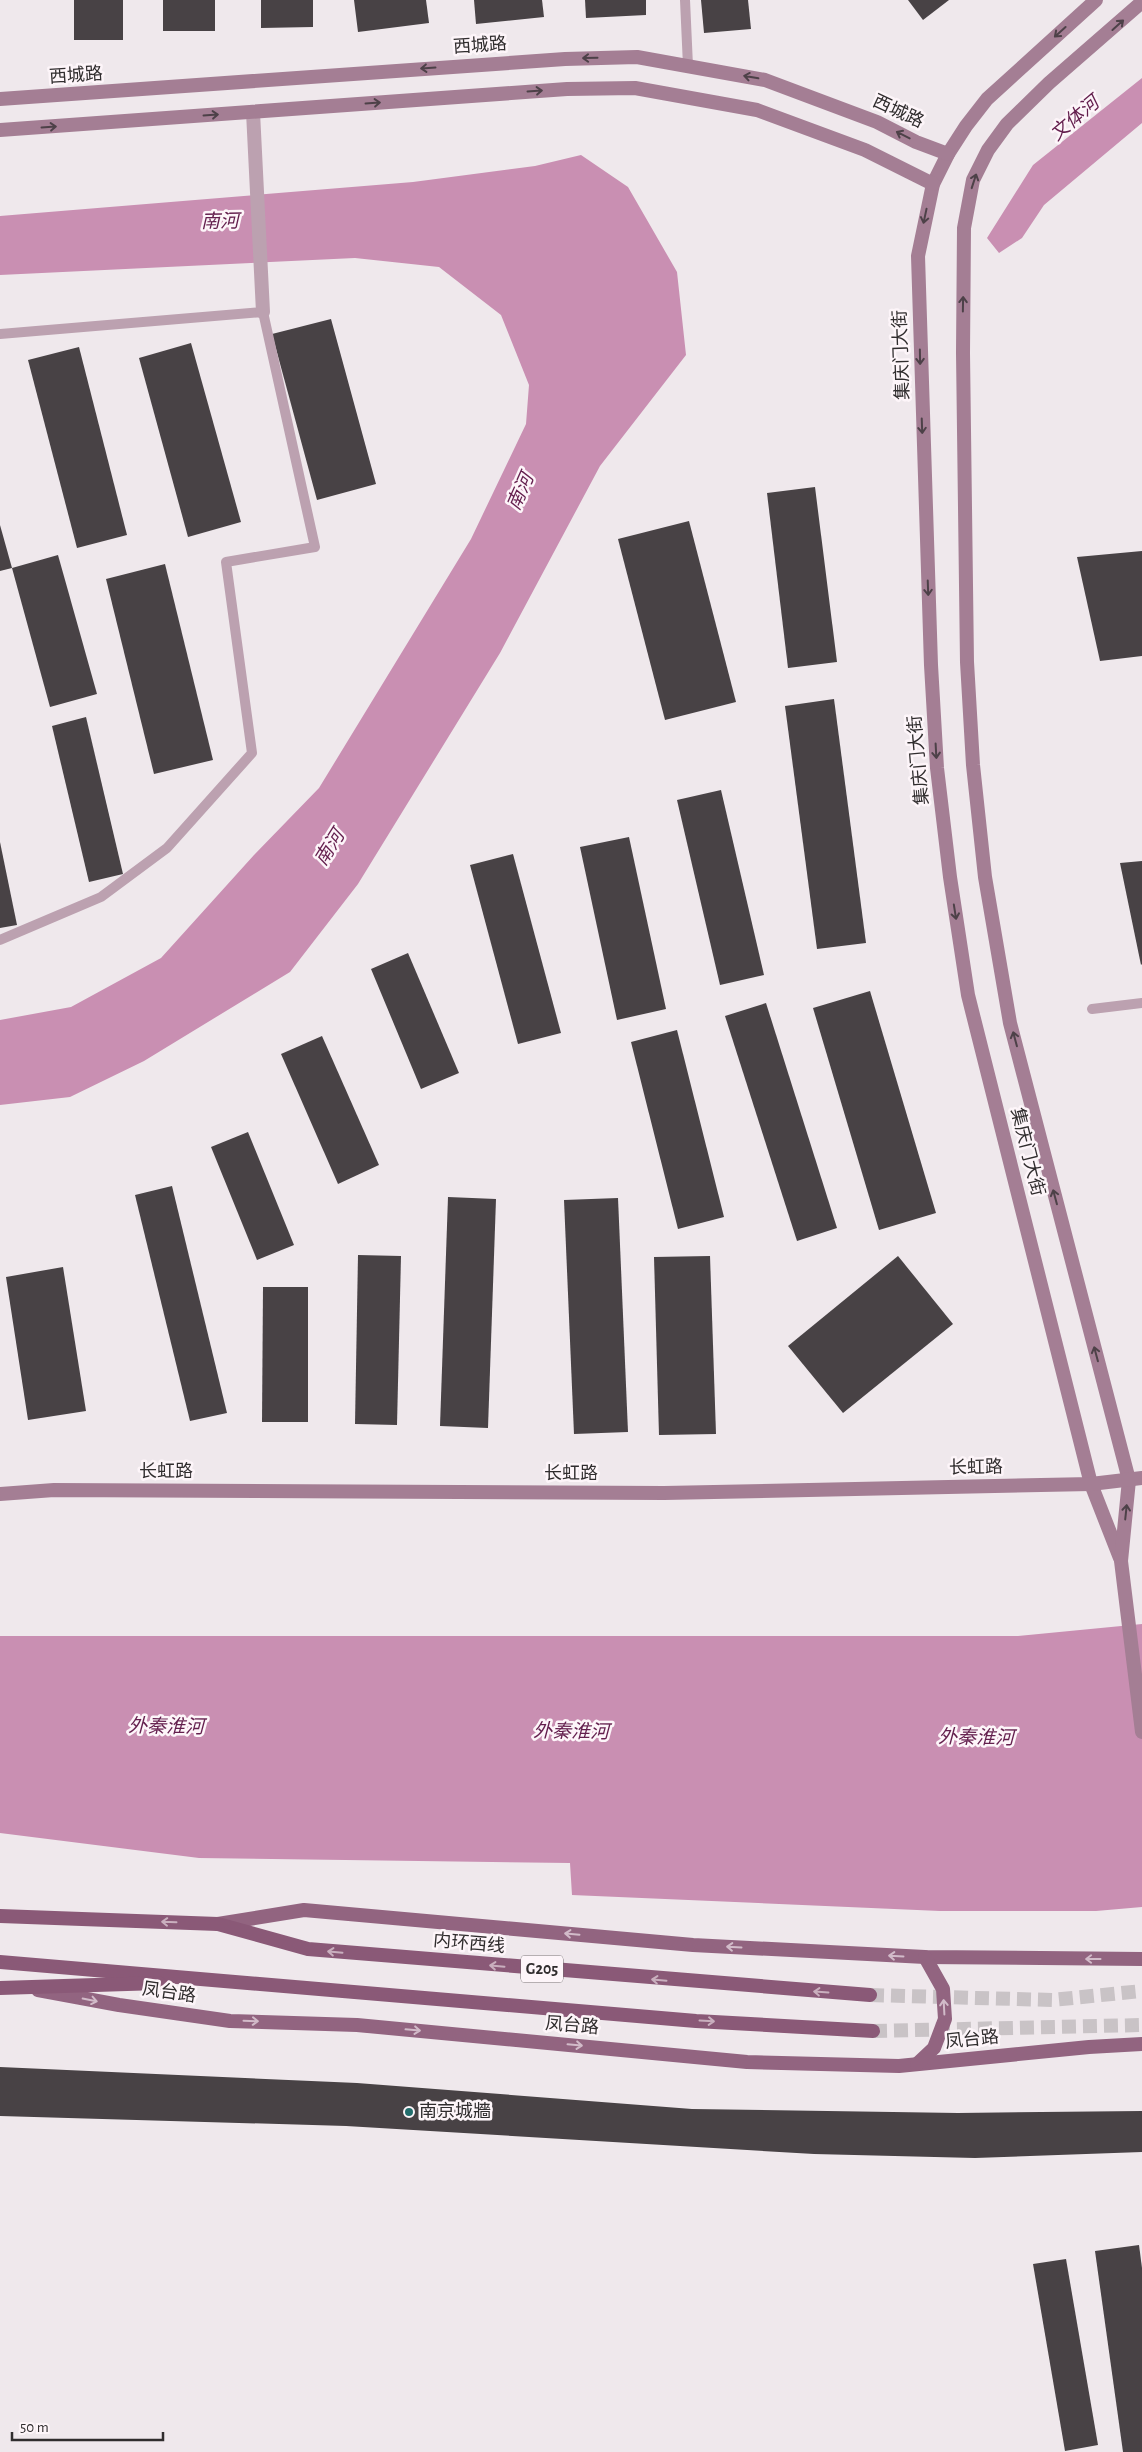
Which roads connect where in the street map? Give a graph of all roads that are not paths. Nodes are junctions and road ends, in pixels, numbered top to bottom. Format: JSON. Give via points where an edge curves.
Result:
{"nodes":[{"id":1,"x":685,"y":0,"type":"edge"},
{"id":2,"x":1096,"y":0,"type":"edge"},
{"id":3,"x":1142,"y":2,"type":"edge"},
{"id":4,"x":688,"y":66,"type":"junction"},
{"id":5,"x":0,"y":99,"type":"edge"},
{"id":6,"x":254,"y":112,"type":"junction"},
{"id":7,"x":0,"y":130,"type":"edge"},
{"id":8,"x":948,"y":154,"type":"junction"},
{"id":9,"x":933,"y":184,"type":"junction"},
{"id":10,"x":263,"y":312,"type":"junction"},
{"id":11,"x":0,"y":334,"type":"edge"},
{"id":12,"x":0,"y":940,"type":"edge"},
{"id":13,"x":1142,"y":1003,"type":"edge"},
{"id":14,"x":1092,"y":1009,"type":"dead end"},
{"id":15,"x":1135,"y":1479,"type":"edge"},
{"id":16,"x":1091,"y":1484,"type":"junction"},
{"id":17,"x":0,"y":1494,"type":"edge"},
{"id":18,"x":1121,"y":1560,"type":"junction"},
{"id":19,"x":1142,"y":1732,"type":"edge"},
{"id":20,"x":0,"y":1916,"type":"edge"},
{"id":21,"x":218,"y":1924,"type":"junction"},
{"id":22,"x":925,"y":1957,"type":"junction"},
{"id":23,"x":1142,"y":1959,"type":"edge"},
{"id":24,"x":0,"y":1962,"type":"edge"},
{"id":25,"x":222,"y":1980,"type":"junction"},
{"id":26,"x":0,"y":1988,"type":"edge"},
{"id":27,"x":25,"y":1988,"type":"junction"},
{"id":28,"x":870,"y":1995,"type":"tunnel mouth"},
{"id":29,"x":873,"y":2030,"type":"tunnel mouth"},
{"id":30,"x":1142,"y":2044,"type":"edge"},
{"id":31,"x":917,"y":2064,"type":"junction"}],
"edges":[{"from":1,"to":4,"type":"lane"},
{"from":2,"to":8,"type":"main road","name":"集庆门大街","one_way":true,"via":[[987,100]]},
{"from":15,"to":3,"type":"main road","name":"集庆门大街","one_way":true,"via":[[1010,1023],[985,877],[966,662],[962,353],[964,228],[973,180],[988,150],[1007,124],[1049,83]]},
{"from":4,"to":5,"type":"main road","name":"西城路","one_way":true,"via":[[637,57],[565,59]]},
{"from":8,"to":4,"type":"main road","name":"西城路","one_way":true,"via":[[877,122],[765,80]]},
{"from":7,"to":6,"type":"main road","one_way":true},
{"from":6,"to":9,"type":"main road","one_way":true,"via":[[567,89],[634,88],[757,110],[865,150]]},
{"from":6,"to":10,"type":"street"},
{"from":8,"to":9,"type":"main road","name":"集庆门大街"},
{"from":9,"to":16,"type":"main road","name":"集庆门大街","one_way":true,"via":[[918,256],[936,768],[968,996]]},
{"from":10,"to":11,"type":"lane"},
{"from":10,"to":12,"type":"lane","via":[[315,547],[226,562],[252,753],[167,848],[101,898]]},
{"from":13,"to":14,"type":"lane"},
{"from":15,"to":16,"type":"main road","name":"长虹路"},
{"from":18,"to":15,"type":"main road","name":"集庆门大街","one_way":true},
{"from":16,"to":17,"type":"main road","name":"长虹路","via":[[664,1494],[54,1490]]},
{"from":16,"to":18,"type":"main road","name":"集庆门大街"},
{"from":18,"to":19,"type":"main road","name":"集庆门大街"},
{"from":21,"to":20,"type":"highway","name":"内环西线","one_way":true},
{"from":22,"to":21,"type":"main road","one_way":true,"via":[[692,1945],[304,1910]]},
{"from":28,"to":21,"type":"highway","name":"内环西线","number":"G205","one_way":true,"via":[[308,1949]]},
{"from":23,"to":22,"type":"main road","one_way":true},
{"from":31,"to":22,"type":"main road","one_way":true,"via":[[934,2048],[945,2019],[943,1989]]},
{"from":24,"to":25,"type":"highway"},
{"from":25,"to":27,"type":"highway"},
{"from":25,"to":29,"type":"highway","number":"G205","one_way":true,"via":[[696,2021]]},
{"from":26,"to":27,"type":"highway","name":"凤台路"},
{"from":27,"to":31,"type":"main road","name":"凤台路","one_way":true,"via":[[119,2006],[230,2021],[357,2025],[747,2062]]},
{"from":30,"to":31,"type":"main road","name":"凤台路"}]}
